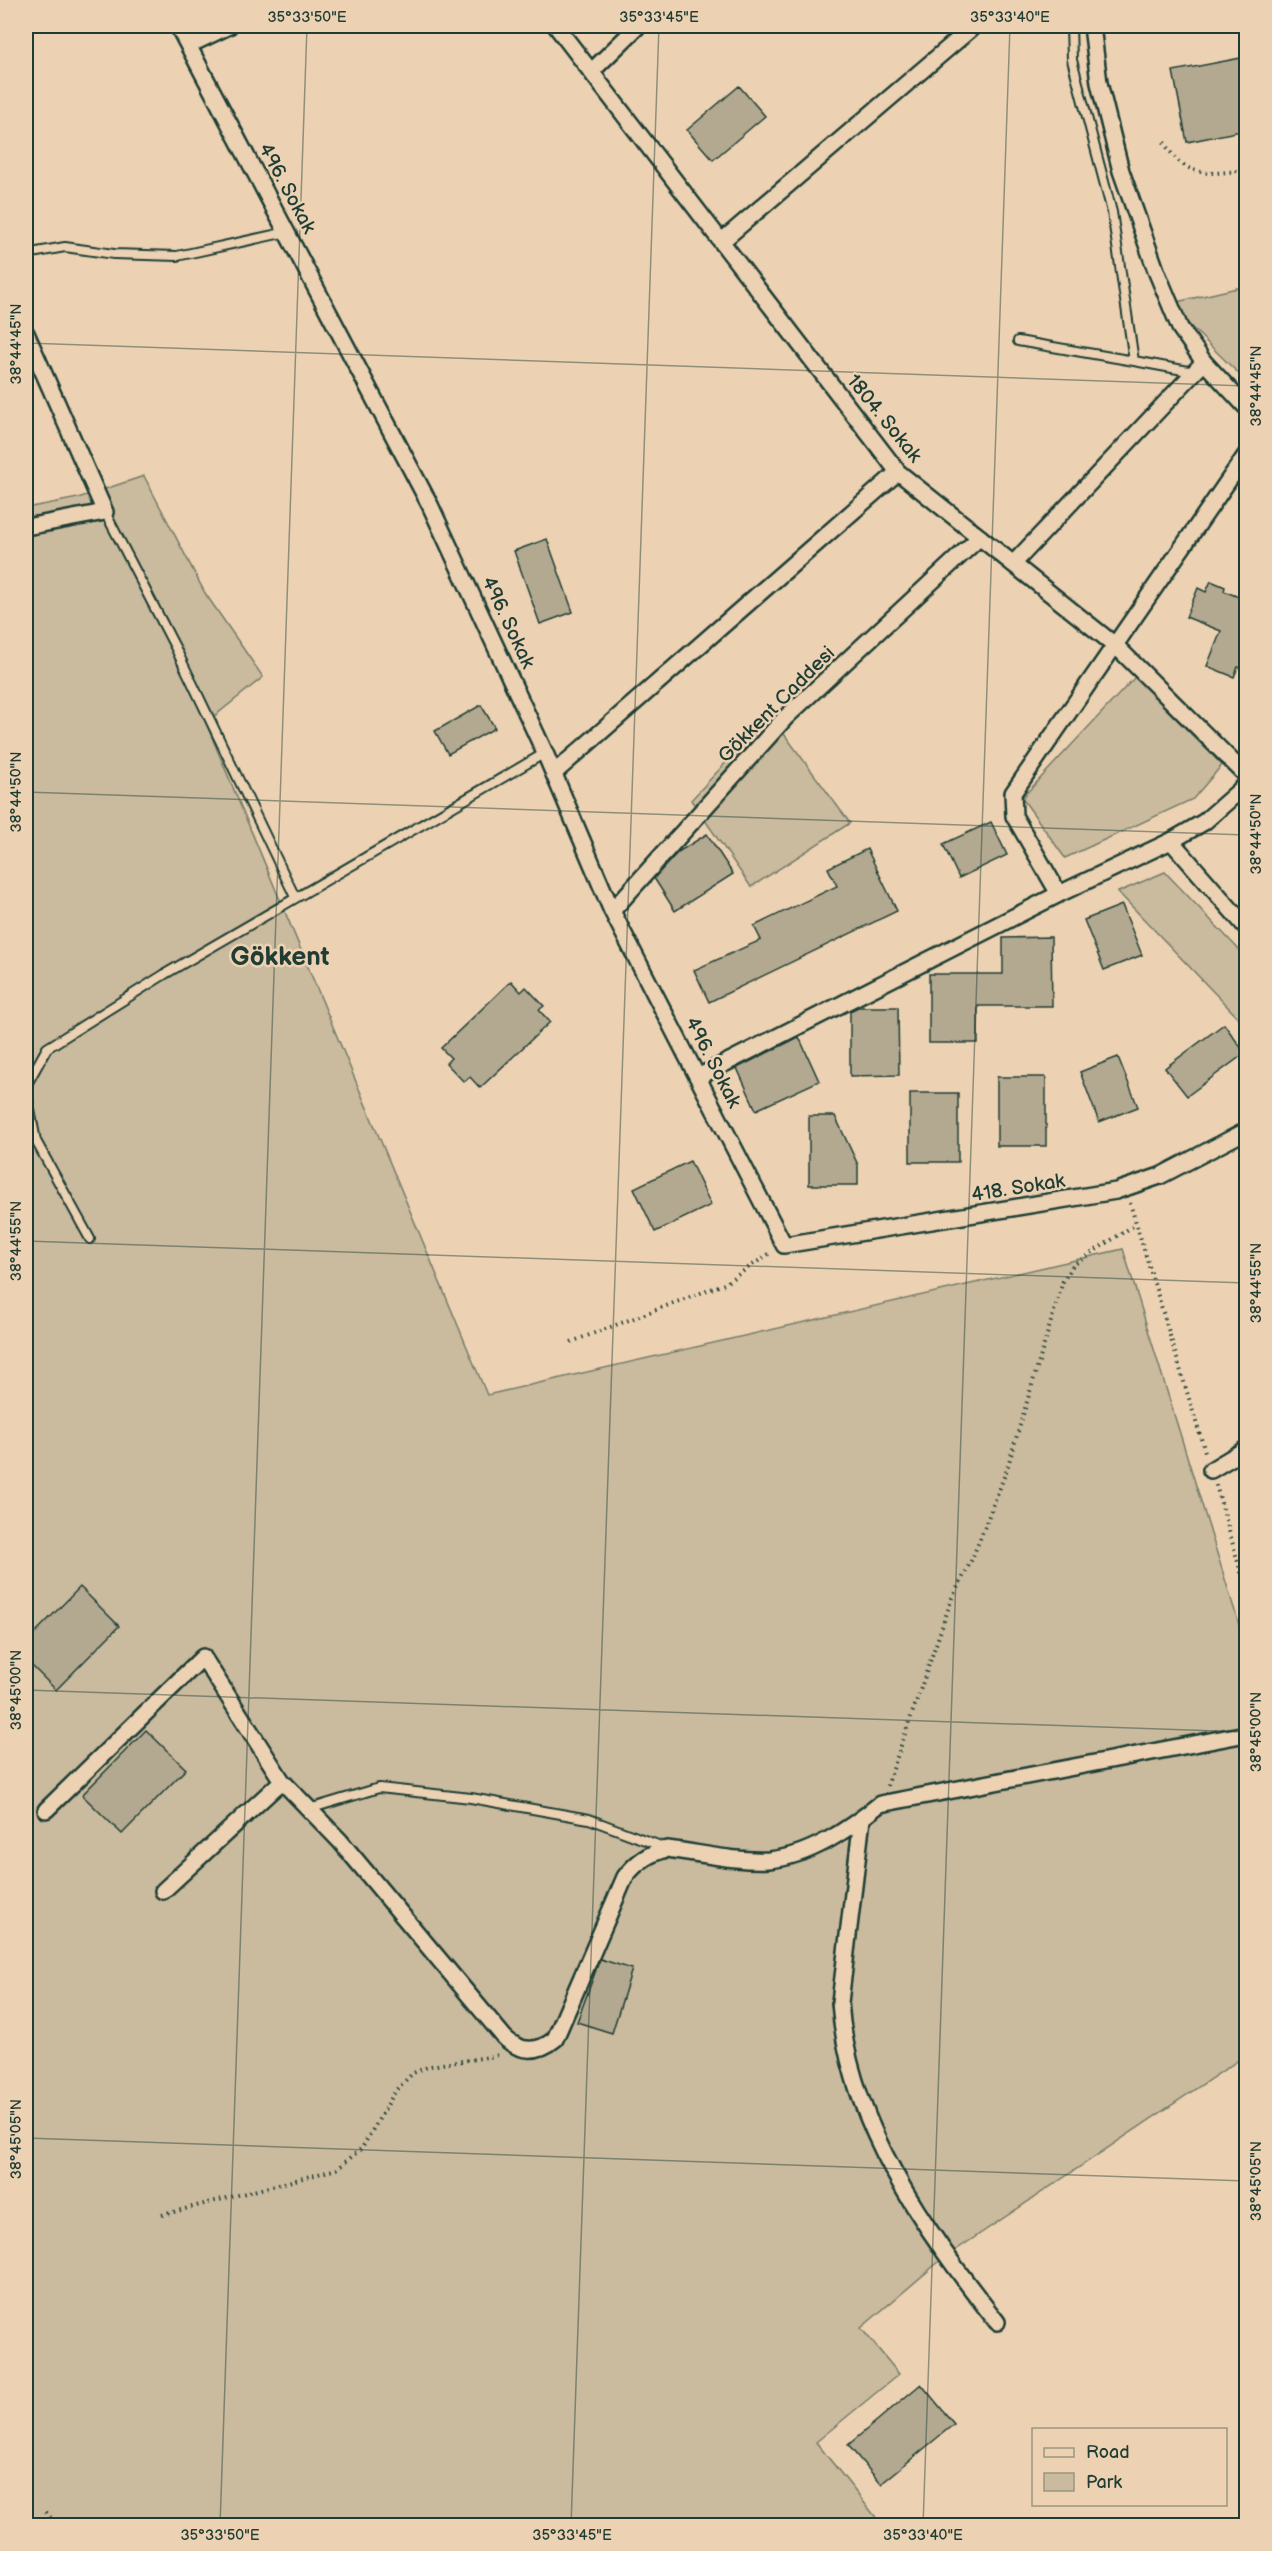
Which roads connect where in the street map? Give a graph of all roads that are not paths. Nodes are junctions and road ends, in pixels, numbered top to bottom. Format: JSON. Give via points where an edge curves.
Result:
{"nodes":[{"id":1,"x":178,"y":26,"type":"edge"},
{"id":2,"x":229,"y":26,"type":"edge"},
{"id":3,"x":556,"y":26,"type":"edge"},
{"id":4,"x":638,"y":26,"type":"edge"},
{"id":5,"x":974,"y":26,"type":"edge"},
{"id":6,"x":1071,"y":26,"type":"edge"},
{"id":7,"x":1092,"y":26,"type":"edge"},
{"id":8,"x":189,"y":45,"type":"junction"},
{"id":9,"x":592,"y":71,"type":"junction"},
{"id":10,"x":287,"y":232,"type":"junction"},
{"id":11,"x":722,"y":241,"type":"junction"},
{"id":12,"x":26,"y":254,"type":"edge"},
{"id":13,"x":26,"y":333,"type":"edge"},
{"id":14,"x":1018,"y":341,"type":"dead end"},
{"id":15,"x":1134,"y":361,"type":"junction"},
{"id":16,"x":1200,"y":367,"type":"junction"},
{"id":17,"x":1246,"y":407,"type":"edge"},
{"id":18,"x":1246,"y":455,"type":"edge"},
{"id":19,"x":898,"y":472,"type":"junction"},
{"id":20,"x":105,"y":512,"type":"junction"},
{"id":21,"x":26,"y":527,"type":"edge"},
{"id":22,"x":980,"y":537,"type":"junction"},
{"id":23,"x":1013,"y":564,"type":"junction"},
{"id":24,"x":1116,"y":646,"type":"junction"},
{"id":25,"x":545,"y":753,"type":"junction"},
{"id":26,"x":555,"y":773,"type":"junction"},
{"id":27,"x":1246,"y":775,"type":"edge"},
{"id":28,"x":1246,"y":785,"type":"edge"},
{"id":29,"x":1171,"y":841,"type":"junction"},
{"id":30,"x":1059,"y":894,"type":"junction"},
{"id":31,"x":295,"y":897,"type":"junction"},
{"id":32,"x":612,"y":911,"type":"junction"},
{"id":33,"x":1246,"y":927,"type":"edge"},
{"id":34,"x":698,"y":1077,"type":"junction"},
{"id":35,"x":26,"y":1087,"type":"edge"},
{"id":36,"x":1246,"y":1131,"type":"edge"},
{"id":37,"x":90,"y":1239,"type":"dead end"},
{"id":38,"x":784,"y":1245,"type":"joint"},
{"id":39,"x":1246,"y":1449,"type":"edge"},
{"id":40,"x":1211,"y":1470,"type":"road end"},
{"id":41,"x":1246,"y":1734,"type":"edge"},
{"id":42,"x":282,"y":1781,"type":"junction"},
{"id":43,"x":309,"y":1809,"type":"junction"},
{"id":44,"x":46,"y":1810,"type":"dead end"},
{"id":45,"x":862,"y":1819,"type":"junction"},
{"id":46,"x":667,"y":1849,"type":"junction"},
{"id":47,"x":163,"y":1891,"type":"dead end"},
{"id":48,"x":997,"y":2322,"type":"dead end"}],
"edges":[{"from":1,"to":8,"type":"street","name":"496. Sokak"},
{"from":2,"to":8,"type":"street"},
{"from":3,"to":9,"type":"street","name":"1804. Sokak"},
{"from":4,"to":9,"type":"street"},
{"from":5,"to":11,"type":"street"},
{"from":6,"to":15,"type":"lane","via":[[1072,60],[1112,212]]},
{"from":7,"to":16,"type":"street","via":[[1099,83],[1120,171],[1157,273]]},
{"from":8,"to":10,"type":"street","name":"496. Sokak"},
{"from":9,"to":11,"type":"street","name":"1804. Sokak"},
{"from":10,"to":12,"type":"lane","via":[[177,256],[114,254],[65,247]]},
{"from":10,"to":25,"type":"street","name":"496. Sokak","via":[[440,527]]},
{"from":11,"to":19,"type":"street","name":"1804. Sokak"},
{"from":13,"to":20,"type":"street"},
{"from":14,"to":15,"type":"lane"},
{"from":15,"to":16,"type":"lane"},
{"from":16,"to":17,"type":"street"},
{"from":16,"to":23,"type":"street"},
{"from":18,"to":24,"type":"street"},
{"from":19,"to":22,"type":"street","name":"1804. Sokak"},
{"from":19,"to":26,"type":"street"},
{"from":20,"to":21,"type":"street"},
{"from":20,"to":31,"type":"lane","via":[[175,647]]},
{"from":22,"to":23,"type":"street","name":"1804. Sokak"},
{"from":22,"to":32,"type":"street","name":"Gökkent Caddesi","via":[[786,717]]},
{"from":23,"to":24,"type":"street","name":"1804. Sokak"},
{"from":24,"to":27,"type":"street","name":"1804. Sokak"},
{"from":24,"to":30,"type":"street","via":[[1013,793],[1014,816]]},
{"from":25,"to":26,"type":"street","name":"496. Sokak"},
{"from":25,"to":31,"type":"lane"},
{"from":26,"to":32,"type":"street","name":"496. Sokak"},
{"from":28,"to":29,"type":"street","via":[[1204,822]]},
{"from":29,"to":30,"type":"street"},
{"from":29,"to":33,"type":"street"},
{"from":30,"to":34,"type":"street"},
{"from":31,"to":35,"type":"lane","via":[[47,1048]]},
{"from":32,"to":34,"type":"street","name":"496. Sokak"},
{"from":34,"to":38,"type":"street","name":"496. Sokak"},
{"from":35,"to":37,"type":"lane","via":[[36,1141]]},
{"from":36,"to":38,"type":"street","name":"418. Sokak","via":[[1160,1176],[1087,1198]]},
{"from":39,"to":40,"type":"street"},
{"from":41,"to":45,"type":"street","via":[[880,1804]]},
{"from":42,"to":43,"type":"street"},
{"from":42,"to":44,"type":"street","via":[[203,1657]]},
{"from":42,"to":47,"type":"street"},
{"from":43,"to":46,"type":"lane","via":[[379,1788],[471,1798],[589,1819]]},
{"from":43,"to":46,"type":"street","via":[[504,2037],[516,2047],[532,2050],[555,2039],[625,1877],[639,1861]]},
{"from":45,"to":46,"type":"street","via":[[810,1848],[769,1860]]},
{"from":45,"to":48,"type":"street","via":[[840,2002],[850,2068],[876,2134],[908,2193]]}]}
